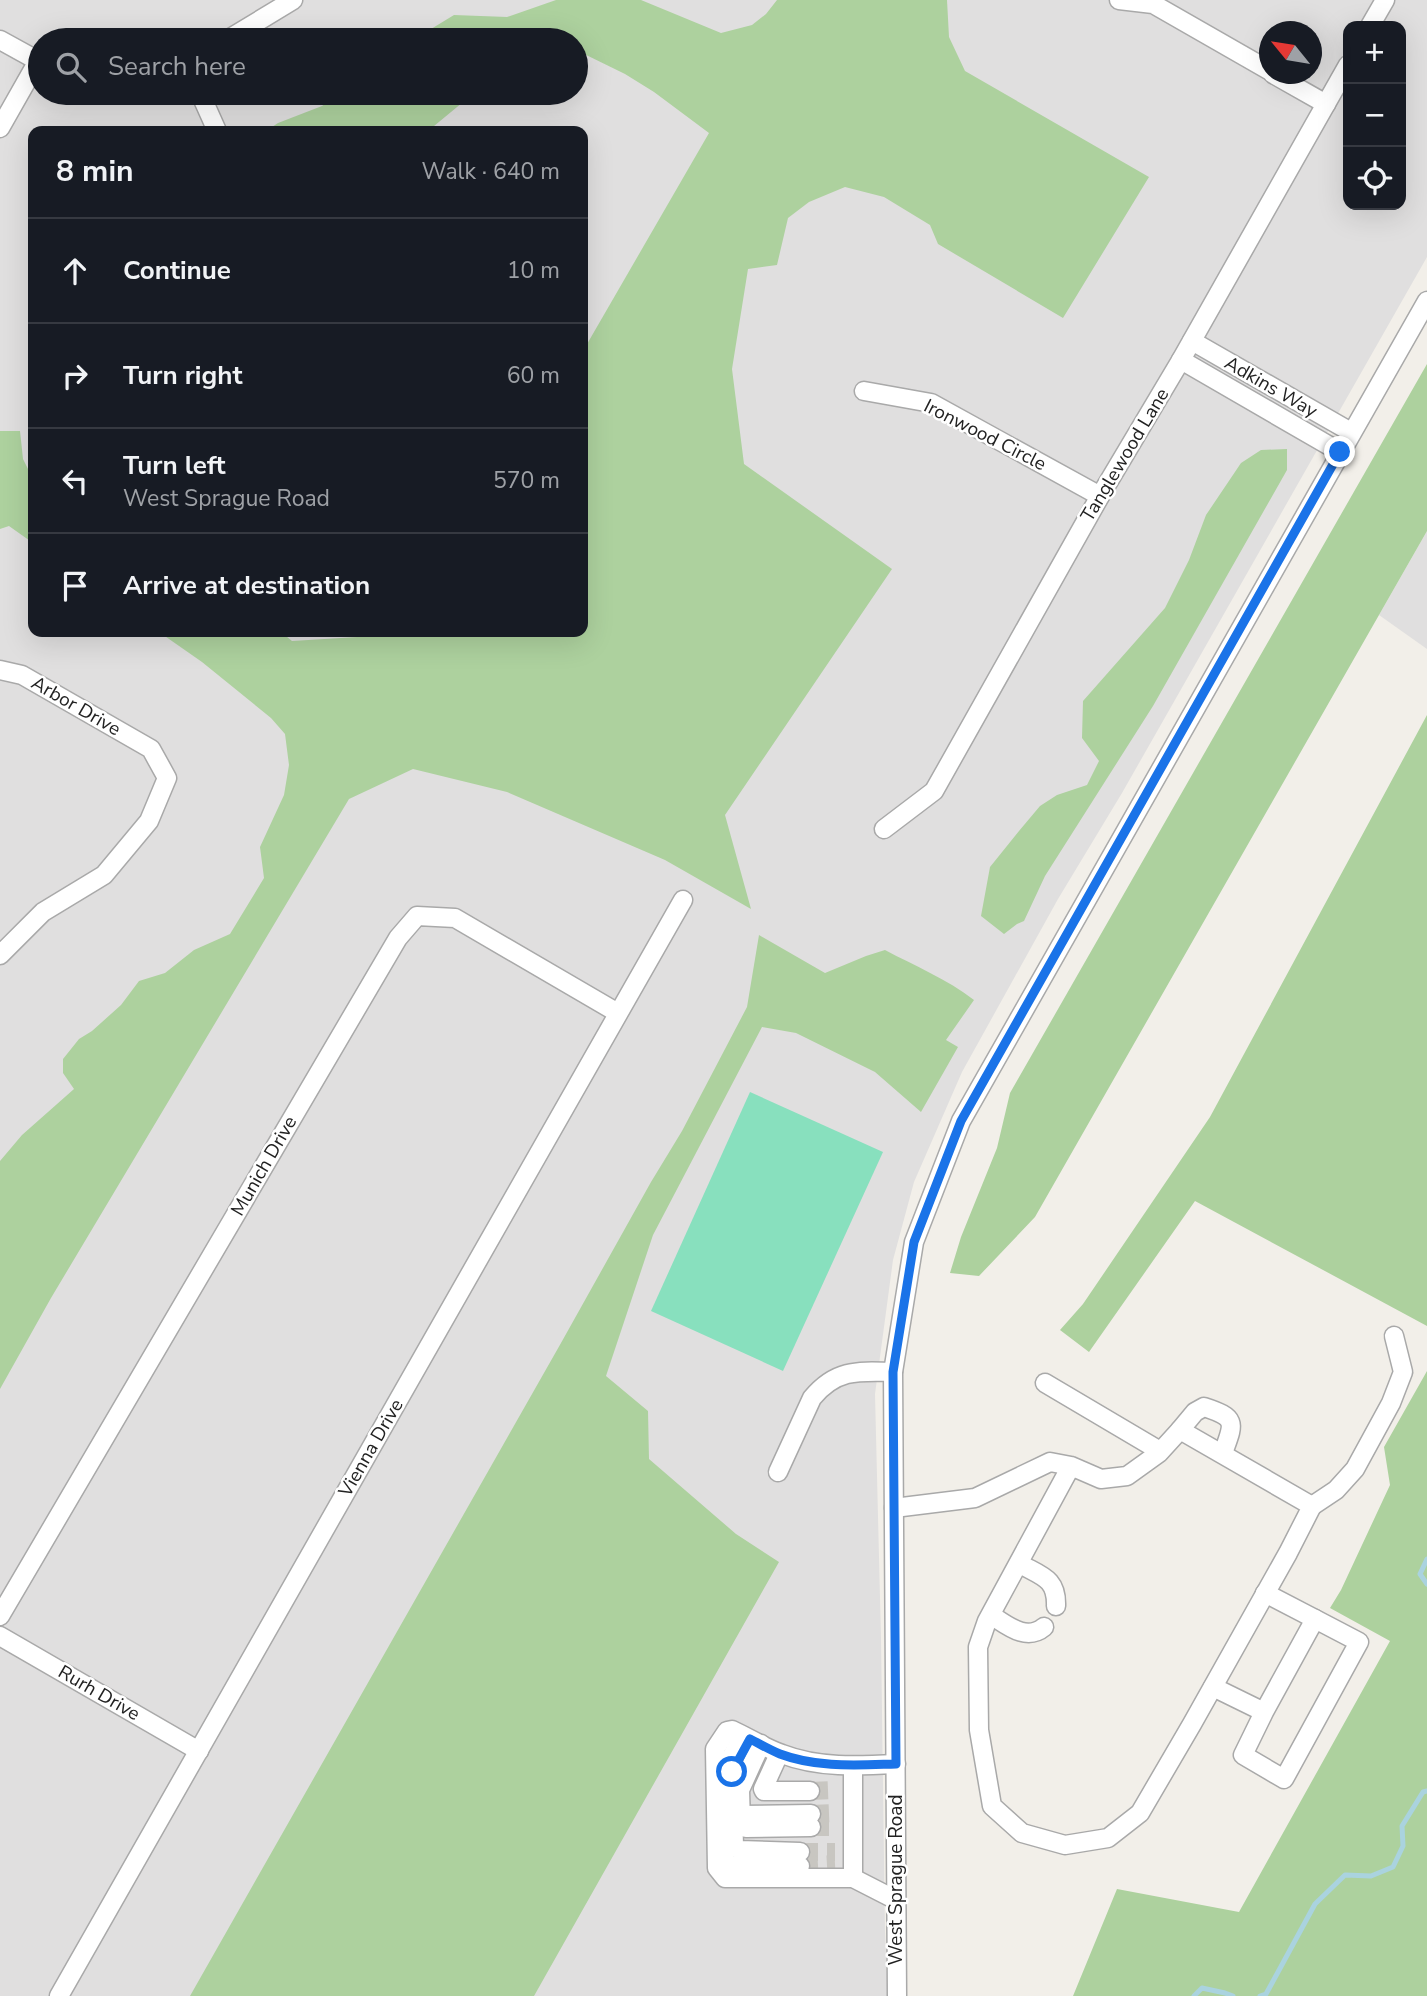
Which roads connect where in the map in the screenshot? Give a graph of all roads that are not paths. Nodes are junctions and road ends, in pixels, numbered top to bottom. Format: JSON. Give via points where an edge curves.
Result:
{"nodes":[{"id":1,"x":293,"y":0,"type":"edge"},
{"id":2,"x":1119,"y":0,"type":"edge"},
{"id":3,"x":1385,"y":0,"type":"edge"},
{"id":4,"x":1373,"y":21,"type":"edge"},
{"id":5,"x":248,"y":28,"type":"edge"},
{"id":6,"x":0,"y":40,"type":"edge"},
{"id":7,"x":28,"y":56,"type":"edge"},
{"id":8,"x":1259,"y":65,"type":"edge"},
{"id":9,"x":1343,"y":74,"type":"edge"},
{"id":10,"x":28,"y":81,"type":"edge"},
{"id":11,"x":1292,"y":84,"type":"edge"},
{"id":12,"x":1326,"y":104,"type":"junction"},
{"id":13,"x":205,"y":105,"type":"edge"},
{"id":14,"x":215,"y":126,"type":"edge"},
{"id":15,"x":0,"y":128,"type":"edge"},
{"id":16,"x":1427,"y":301,"type":"edge"},
{"id":17,"x":1192,"y":341,"type":"junction"},
{"id":18,"x":1181,"y":360,"type":"junction"},
{"id":19,"x":864,"y":391,"type":"dead end"},
{"id":20,"x":1351,"y":432,"type":"junction"},
{"id":21,"x":1340,"y":452,"type":"junction"},
{"id":22,"x":1100,"y":496,"type":"junction"},
{"id":23,"x":0,"y":670,"type":"edge"},
{"id":24,"x":884,"y":829,"type":"dead end"},
{"id":25,"x":683,"y":900,"type":"dead end"},
{"id":26,"x":0,"y":955,"type":"edge"},
{"id":27,"x":618,"y":1013,"type":"junction"},
{"id":28,"x":1394,"y":1336,"type":"dead end"},
{"id":29,"x":893,"y":1372,"type":"junction"},
{"id":30,"x":1045,"y":1383,"type":"dead end"},
{"id":31,"x":1180,"y":1430,"type":"junction"},
{"id":32,"x":1160,"y":1451,"type":"junction"},
{"id":33,"x":1223,"y":1453,"type":"junction"},
{"id":34,"x":1072,"y":1466,"type":"junction"},
{"id":35,"x":778,"y":1472,"type":"dead end"},
{"id":36,"x":1312,"y":1506,"type":"junction"},
{"id":37,"x":894,"y":1508,"type":"junction"},
{"id":38,"x":1020,"y":1564,"type":"junction"},
{"id":39,"x":1265,"y":1593,"type":"junction"},
{"id":40,"x":1056,"y":1606,"type":"dead end"},
{"id":41,"x":991,"y":1615,"type":"junction"},
{"id":42,"x":0,"y":1616,"type":"edge"},
{"id":43,"x":1315,"y":1619,"type":"junction"},
{"id":44,"x":1044,"y":1627,"type":"dead end"},
{"id":45,"x":0,"y":1636,"type":"edge"},
{"id":46,"x":1213,"y":1687,"type":"junction"},
{"id":47,"x":1264,"y":1712,"type":"junction"},
{"id":48,"x":751,"y":1740,"type":"junction"},
{"id":49,"x":199,"y":1751,"type":"junction"},
{"id":50,"x":779,"y":1754,"type":"junction"},
{"id":51,"x":896,"y":1764,"type":"junction"},
{"id":52,"x":853,"y":1766,"type":"junction"},
{"id":53,"x":740,"y":1809,"type":"junction"},
{"id":54,"x":811,"y":1809,"type":"junction"},
{"id":55,"x":800,"y":1859,"type":"tunnel mouth"},
{"id":56,"x":846,"y":1862,"type":"junction"},
{"id":57,"x":896,"y":1900,"type":"junction"},
{"id":58,"x":59,"y":1996,"type":"edge"},
{"id":59,"x":897,"y":1996,"type":"edge"}],
"edges":[{"from":1,"to":5,"type":"street"},
{"from":2,"to":8,"type":"street","via":[[1153,4]]},
{"from":3,"to":4,"type":"street"},
{"from":6,"to":7,"type":"street"},
{"from":9,"to":12,"type":"street","name":"Tanglewood Lane"},
{"from":10,"to":15,"type":"street"},
{"from":11,"to":12,"type":"street"},
{"from":12,"to":17,"type":"street","name":"Tanglewood Lane"},
{"from":13,"to":14,"type":"street"},
{"from":16,"to":20,"type":"street","name":"West Sprague Road"},
{"from":17,"to":18,"type":"street","name":"Tanglewood Lane"},
{"from":17,"to":20,"type":"street","name":"Adkins Way"},
{"from":18,"to":21,"type":"street","name":"Adkins Way"},
{"from":18,"to":22,"type":"street","name":"Tanglewood Lane"},
{"from":19,"to":22,"type":"street","name":"Ironwood Circle","via":[[931,403]]},
{"from":20,"to":21,"type":"street","name":"West Sprague Road"},
{"from":21,"to":29,"type":"street","name":"West Sprague Road","via":[[961,1121],[914,1242]]},
{"from":22,"to":24,"type":"street","name":"Tanglewood Lane","via":[[934,791]]},
{"from":23,"to":26,"type":"street","name":"Arbor Drive","via":[[22,675],[150,749],[167,778],[149,821],[104,875],[43,912]]},
{"from":25,"to":27,"type":"street","name":"Vienna Drive"},
{"from":27,"to":42,"type":"street","name":"Munich Drive","via":[[455,918],[417,916],[398,938]]},
{"from":27,"to":49,"type":"street","name":"Vienna Drive"},
{"from":28,"to":36,"type":"street","via":[[1403,1372],[1391,1403],[1355,1469],[1336,1490]]},
{"from":29,"to":35,"type":"street","via":[[856,1371],[821,1387]]},
{"from":29,"to":37,"type":"street","name":"West Sprague Road"},
{"from":30,"to":32,"type":"street"},
{"from":31,"to":32,"type":"street"},
{"from":31,"to":33,"type":"street"},
{"from":31,"to":33,"type":"street","via":[[1204,1407],[1222,1412],[1232,1428]]},
{"from":32,"to":34,"type":"street","via":[[1127,1476],[1101,1479]]},
{"from":33,"to":36,"type":"street"},
{"from":34,"to":37,"type":"street","via":[[1050,1462],[975,1498]]},
{"from":34,"to":38,"type":"street"},
{"from":36,"to":39,"type":"street"},
{"from":37,"to":51,"type":"street","name":"West Sprague Road"},
{"from":38,"to":40,"type":"street","via":[[1049,1580]]},
{"from":38,"to":41,"type":"street"},
{"from":39,"to":43,"type":"street"},
{"from":39,"to":46,"type":"street"},
{"from":41,"to":44,"type":"street","via":[[1029,1634]]},
{"from":41,"to":46,"type":"street","via":[[978,1647],[979,1731],[992,1806],[1022,1833],[1065,1845],[1108,1838],[1139,1813]]},
{"from":43,"to":47,"type":"street"},
{"from":43,"to":47,"type":"street","via":[[1359,1642],[1284,1779],[1243,1755]]},
{"from":45,"to":49,"type":"street","name":"Rurh Drive"},
{"from":46,"to":47,"type":"street"},
{"from":48,"to":50,"type":"street"},
{"from":48,"to":53,"type":"street"},
{"from":48,"to":55,"type":"street","via":[[732,1772],[734,1846]]},
{"from":48,"to":56,"type":"street","via":[[727,1731],[715,1749],[717,1868],[725,1878]]},
{"from":49,"to":58,"type":"street","name":"Vienna Drive"},
{"from":50,"to":52,"type":"street"},
{"from":50,"to":54,"type":"street","via":[[764,1791]]},
{"from":51,"to":52,"type":"street"},
{"from":51,"to":57,"type":"street","name":"West Sprague Road"},
{"from":52,"to":56,"type":"street","via":[[844,1808]]},
{"from":53,"to":54,"type":"street"},
{"from":53,"to":54,"type":"street","via":[[741,1824],[746,1828]]},
{"from":56,"to":57,"type":"street"},
{"from":57,"to":59,"type":"street","name":"West Sprague Road"}]}
